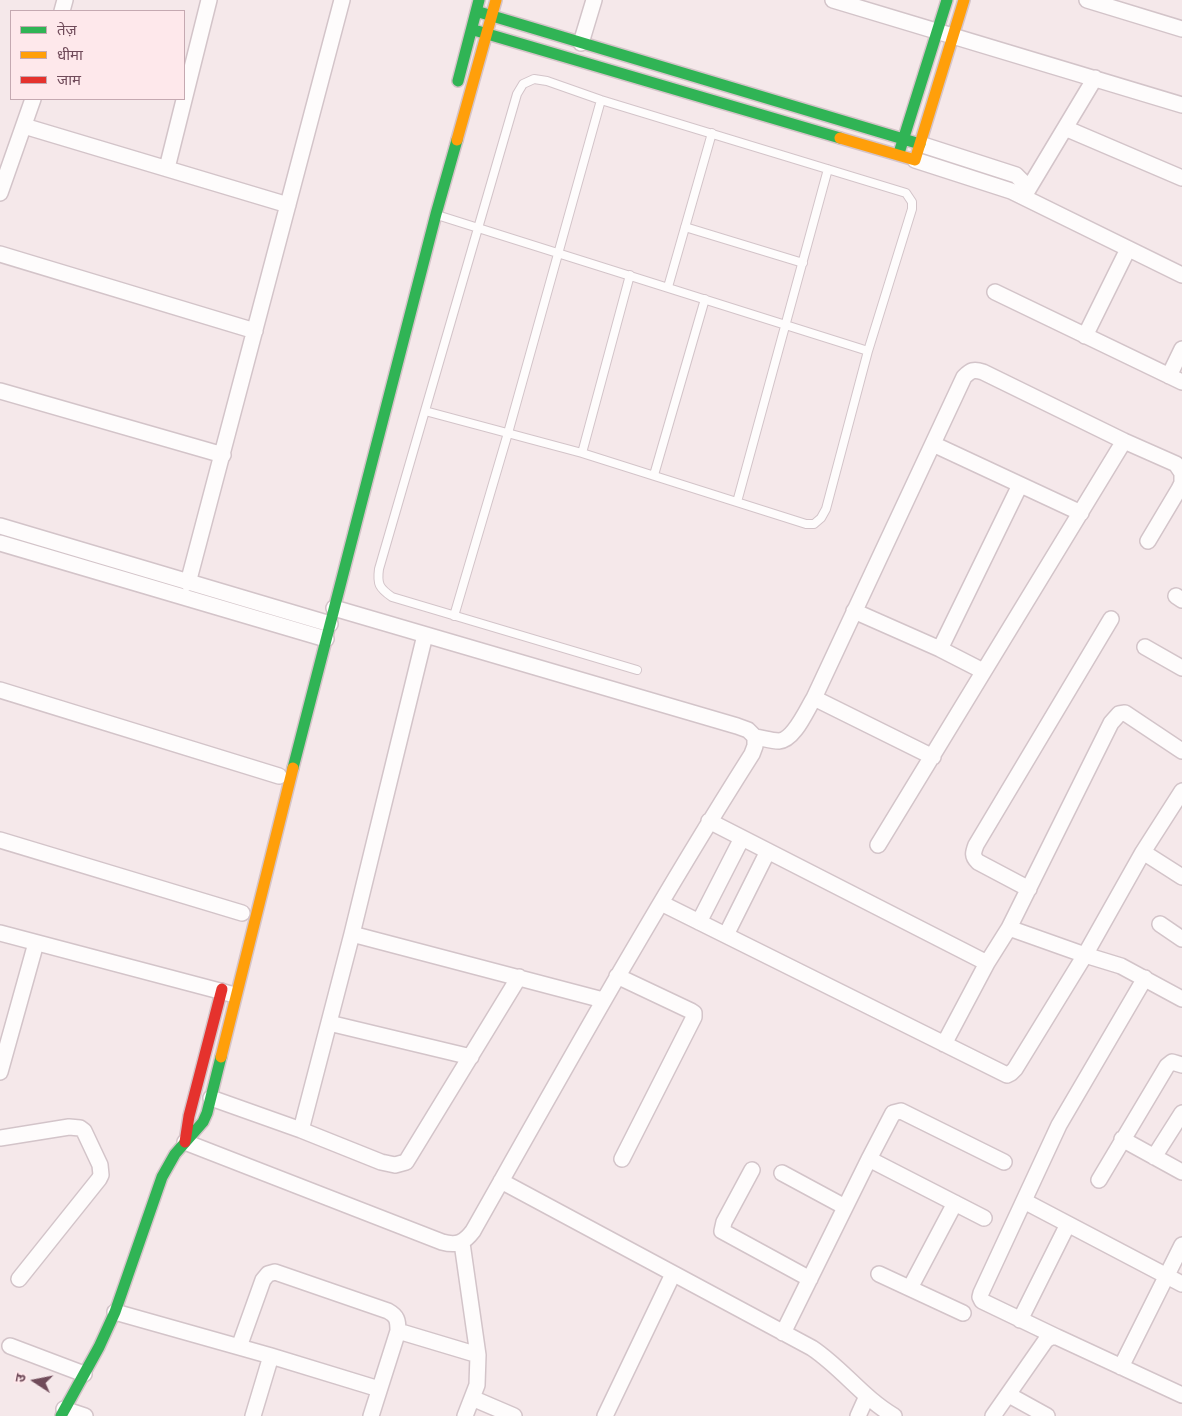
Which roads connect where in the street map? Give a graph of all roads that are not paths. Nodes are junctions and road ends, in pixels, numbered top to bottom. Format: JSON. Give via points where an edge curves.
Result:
{"nodes":[{"id":1,"x":209,"y":0,"type":"edge"},
{"id":2,"x":342,"y":0,"type":"edge"},
{"id":3,"x":496,"y":0,"type":"edge"},
{"id":4,"x":594,"y":0,"type":"edge"},
{"id":5,"x":833,"y":0,"type":"edge"},
{"id":6,"x":947,"y":0,"type":"edge"},
{"id":7,"x":964,"y":0,"type":"edge"},
{"id":8,"x":1087,"y":0,"type":"edge"},
{"id":9,"x":478,"y":6,"type":"edge"},
{"id":10,"x":492,"y":16,"type":"junction"},
{"id":11,"x":472,"y":29,"type":"junction"},
{"id":12,"x":1182,"y":29,"type":"edge"},
{"id":13,"x":938,"y":31,"type":"junction"},
{"id":14,"x":486,"y":33,"type":"junction"},
{"id":15,"x":953,"y":36,"type":"junction"},
{"id":16,"x":581,"y":42,"type":"junction"},
{"id":17,"x":1095,"y":78,"type":"junction"},
{"id":18,"x":454,"y":95,"type":"dead end"},
{"id":19,"x":185,"y":96,"type":"edge"},
{"id":20,"x":33,"y":100,"type":"edge"},
{"id":21,"x":184,"y":100,"type":"edge"},
{"id":22,"x":601,"y":100,"type":"junction"},
{"id":23,"x":1182,"y":105,"type":"edge"},
{"id":24,"x":24,"y":126,"type":"junction"},
{"id":25,"x":1065,"y":128,"type":"junction"},
{"id":26,"x":712,"y":134,"type":"junction"},
{"id":27,"x":903,"y":139,"type":"junction"},
{"id":28,"x":920,"y":144,"type":"junction"},
{"id":29,"x":898,"y":155,"type":"junction"},
{"id":30,"x":914,"y":160,"type":"junction"},
{"id":31,"x":167,"y":168,"type":"junction"},
{"id":32,"x":828,"y":169,"type":"junction"},
{"id":33,"x":1182,"y":178,"type":"edge"},
{"id":34,"x":0,"y":193,"type":"edge"},
{"id":35,"x":1026,"y":196,"type":"junction"},
{"id":36,"x":288,"y":205,"type":"junction"},
{"id":37,"x":436,"y":214,"type":"junction"},
{"id":38,"x":685,"y":227,"type":"junction"},
{"id":39,"x":478,"y":228,"type":"junction"},
{"id":40,"x":1128,"y":249,"type":"junction"},
{"id":41,"x":558,"y":252,"type":"junction"},
{"id":42,"x":0,"y":254,"type":"edge"},
{"id":43,"x":803,"y":263,"type":"junction"},
{"id":44,"x":630,"y":275,"type":"junction"},
{"id":45,"x":1182,"y":275,"type":"edge"},
{"id":46,"x":668,"y":287,"type":"junction"},
{"id":47,"x":995,"y":292,"type":"dead end"},
{"id":48,"x":705,"y":299,"type":"junction"},
{"id":49,"x":786,"y":324,"type":"junction"},
{"id":50,"x":255,"y":331,"type":"junction"},
{"id":51,"x":1085,"y":336,"type":"junction"},
{"id":52,"x":1182,"y":349,"type":"edge"},
{"id":53,"x":868,"y":350,"type":"junction"},
{"id":54,"x":1175,"y":379,"type":"edge"},
{"id":55,"x":0,"y":391,"type":"edge"},
{"id":56,"x":425,"y":411,"type":"junction"},
{"id":57,"x":508,"y":433,"type":"junction"},
{"id":58,"x":1124,"y":441,"type":"junction"},
{"id":59,"x":933,"y":444,"type":"junction"},
{"id":60,"x":582,"y":453,"type":"junction"},
{"id":61,"x":223,"y":455,"type":"junction"},
{"id":62,"x":1182,"y":473,"type":"edge"},
{"id":63,"x":654,"y":475,"type":"junction"},
{"id":64,"x":1020,"y":485,"type":"junction"},
{"id":65,"x":736,"y":502,"type":"junction"},
{"id":66,"x":1081,"y":513,"type":"junction"},
{"id":67,"x":0,"y":526,"type":"edge"},
{"id":68,"x":1148,"y":541,"type":"dead end"},
{"id":69,"x":0,"y":543,"type":"edge"},
{"id":70,"x":188,"y":583,"type":"junction"},
{"id":71,"x":854,"y":611,"type":"junction"},
{"id":72,"x":454,"y":616,"type":"junction"},
{"id":73,"x":1111,"y":619,"type":"dead end"},
{"id":74,"x":323,"y":626,"type":"junction"},
{"id":75,"x":425,"y":635,"type":"junction"},
{"id":76,"x":1145,"y":646,"type":"dead end"},
{"id":77,"x":940,"y":649,"type":"junction"},
{"id":78,"x":1182,"y":668,"type":"edge"},
{"id":79,"x":637,"y":670,"type":"dead end"},
{"id":80,"x":983,"y":671,"type":"junction"},
{"id":81,"x":0,"y":690,"type":"edge"},
{"id":82,"x":814,"y":698,"type":"junction"},
{"id":83,"x":755,"y":736,"type":"junction"},
{"id":84,"x":1182,"y":751,"type":"edge"},
{"id":85,"x":934,"y":757,"type":"junction"},
{"id":86,"x":279,"y":774,"type":"dead end"},
{"id":87,"x":1182,"y":791,"type":"edge"},
{"id":88,"x":709,"y":821,"type":"junction"},
{"id":89,"x":742,"y":838,"type":"junction"},
{"id":90,"x":0,"y":840,"type":"edge"},
{"id":91,"x":878,"y":845,"type":"dead end"},
{"id":92,"x":768,"y":851,"type":"junction"},
{"id":93,"x":1143,"y":852,"type":"junction"},
{"id":94,"x":1182,"y":877,"type":"edge"},
{"id":95,"x":1029,"y":889,"type":"junction"},
{"id":96,"x":661,"y":903,"type":"junction"},
{"id":97,"x":242,"y":912,"type":"dead end"},
{"id":98,"x":699,"y":922,"type":"junction"},
{"id":99,"x":1160,"y":924,"type":"dead end"},
{"id":100,"x":1009,"y":928,"type":"junction"},
{"id":101,"x":0,"y":933,"type":"edge"},
{"id":102,"x":352,"y":934,"type":"junction"},
{"id":103,"x":726,"y":935,"type":"junction"},
{"id":104,"x":1182,"y":939,"type":"edge"},
{"id":105,"x":36,"y":943,"type":"junction"},
{"id":106,"x":1085,"y":955,"type":"junction"},
{"id":107,"x":988,"y":963,"type":"junction"},
{"id":108,"x":226,"y":974,"type":"dead end"},
{"id":109,"x":617,"y":976,"type":"junction"},
{"id":110,"x":519,"y":977,"type":"junction"},
{"id":111,"x":1145,"y":978,"type":"junction"},
{"id":112,"x":228,"y":993,"type":"junction"},
{"id":113,"x":1181,"y":997,"type":"edge"},
{"id":114,"x":603,"y":1000,"type":"junction"},
{"id":115,"x":329,"y":1024,"type":"junction"},
{"id":116,"x":944,"y":1044,"type":"junction"},
{"id":117,"x":470,"y":1056,"type":"junction"},
{"id":118,"x":1182,"y":1065,"type":"edge"},
{"id":119,"x":0,"y":1072,"type":"edge"},
{"id":120,"x":211,"y":1098,"type":"junction"},
{"id":121,"x":1182,"y":1113,"type":"edge"},
{"id":122,"x":301,"y":1130,"type":"junction"},
{"id":123,"x":0,"y":1138,"type":"edge"},
{"id":124,"x":1122,"y":1139,"type":"junction"},
{"id":125,"x":185,"y":1142,"type":"junction"},
{"id":126,"x":1154,"y":1157,"type":"junction"},
{"id":127,"x":622,"y":1159,"type":"dead end"},
{"id":128,"x":869,"y":1159,"type":"junction"},
{"id":129,"x":1004,"y":1162,"type":"dead end"},
{"id":130,"x":752,"y":1170,"type":"dead end"},
{"id":131,"x":1182,"y":1172,"type":"edge"},
{"id":132,"x":782,"y":1173,"type":"dead end"},
{"id":133,"x":1099,"y":1180,"type":"dead end"},
{"id":134,"x":501,"y":1181,"type":"junction"},
{"id":135,"x":1024,"y":1201,"type":"junction"},
{"id":136,"x":955,"y":1203,"type":"junction"},
{"id":137,"x":845,"y":1207,"type":"junction"},
{"id":138,"x":984,"y":1218,"type":"dead end"},
{"id":139,"x":1068,"y":1224,"type":"junction"},
{"id":140,"x":462,"y":1243,"type":"junction"},
{"id":141,"x":1182,"y":1245,"type":"edge"},
{"id":142,"x":674,"y":1274,"type":"junction"},
{"id":143,"x":879,"y":1274,"type":"dead end"},
{"id":144,"x":1166,"y":1275,"type":"junction"},
{"id":145,"x":19,"y":1279,"type":"dead end"},
{"id":146,"x":810,"y":1279,"type":"junction"},
{"id":147,"x":1182,"y":1284,"type":"edge"},
{"id":148,"x":910,"y":1288,"type":"junction"},
{"id":149,"x":115,"y":1312,"type":"junction"},
{"id":150,"x":963,"y":1313,"type":"dead end"},
{"id":151,"x":1020,"y":1320,"type":"junction"},
{"id":152,"x":398,"y":1331,"type":"junction"},
{"id":153,"x":783,"y":1333,"type":"junction"},
{"id":154,"x":1057,"y":1337,"type":"junction"},
{"id":155,"x":10,"y":1346,"type":"dead end"},
{"id":156,"x":239,"y":1347,"type":"junction"},
{"id":157,"x":478,"y":1355,"type":"junction"},
{"id":158,"x":271,"y":1356,"type":"junction"},
{"id":159,"x":1120,"y":1367,"type":"junction"},
{"id":160,"x":84,"y":1374,"type":"junction"},
{"id":161,"x":379,"y":1390,"type":"junction"},
{"id":162,"x":1009,"y":1395,"type":"junction"},
{"id":163,"x":1182,"y":1395,"type":"edge"},
{"id":164,"x":866,"y":1396,"type":"junction"},
{"id":165,"x":472,"y":1398,"type":"junction"},
{"id":166,"x":62,"y":1412,"type":"edge"},
{"id":167,"x":85,"y":1416,"type":"edge"},
{"id":168,"x":253,"y":1416,"type":"edge"},
{"id":169,"x":371,"y":1416,"type":"edge"},
{"id":170,"x":465,"y":1416,"type":"edge"},
{"id":171,"x":514,"y":1416,"type":"edge"},
{"id":172,"x":605,"y":1416,"type":"edge"},
{"id":173,"x":858,"y":1416,"type":"edge"},
{"id":174,"x":894,"y":1416,"type":"edge"},
{"id":175,"x":993,"y":1416,"type":"edge"},
{"id":176,"x":1047,"y":1416,"type":"edge"}],
"edges":[{"from":1,"to":19,"type":"street"},
{"from":2,"to":36,"type":"street"},
{"from":3,"to":10,"type":"street"},
{"from":4,"to":16,"type":"street"},
{"from":5,"to":13,"type":"street"},
{"from":6,"to":13,"type":"street"},
{"from":7,"to":15,"type":"street"},
{"from":8,"to":12,"type":"street"},
{"from":9,"to":10,"type":"street"},
{"from":9,"to":11,"type":"street"},
{"from":10,"to":14,"type":"street"},
{"from":10,"to":16,"type":"street"},
{"from":11,"to":14,"type":"street"},
{"from":11,"to":18,"type":"street"},
{"from":13,"to":15,"type":"street"},
{"from":13,"to":27,"type":"street"},
{"from":14,"to":29,"type":"street"},
{"from":14,"to":37,"type":"street"},
{"from":15,"to":17,"type":"street"},
{"from":15,"to":28,"type":"street"},
{"from":16,"to":27,"type":"street"},
{"from":17,"to":23,"type":"street"},
{"from":17,"to":25,"type":"street"},
{"from":20,"to":24,"type":"street"},
{"from":21,"to":31,"type":"street"},
{"from":22,"to":26,"type":"lane"},
{"from":22,"to":39,"type":"lane","via":[[547,81],[534,79],[523,84],[517,94]]},
{"from":22,"to":41,"type":"lane"},
{"from":24,"to":31,"type":"street"},
{"from":24,"to":34,"type":"street"},
{"from":25,"to":33,"type":"street"},
{"from":25,"to":35,"type":"street"},
{"from":26,"to":32,"type":"lane"},
{"from":26,"to":38,"type":"lane"},
{"from":27,"to":28,"type":"street"},
{"from":27,"to":29,"type":"street"},
{"from":28,"to":30,"type":"street"},
{"from":28,"to":35,"type":"street","via":[[1016,175],[1024,183]]},
{"from":29,"to":30,"type":"street"},
{"from":30,"to":35,"type":"street"},
{"from":31,"to":36,"type":"street"},
{"from":32,"to":43,"type":"lane"},
{"from":32,"to":53,"type":"lane","via":[[900,190],[912,202]]},
{"from":35,"to":40,"type":"street"},
{"from":36,"to":50,"type":"street"},
{"from":37,"to":39,"type":"lane"},
{"from":37,"to":74,"type":"street"},
{"from":38,"to":43,"type":"lane"},
{"from":38,"to":46,"type":"lane"},
{"from":39,"to":41,"type":"lane"},
{"from":39,"to":56,"type":"lane"},
{"from":40,"to":45,"type":"street"},
{"from":40,"to":51,"type":"street"},
{"from":41,"to":44,"type":"lane"},
{"from":41,"to":57,"type":"lane"},
{"from":42,"to":50,"type":"street"},
{"from":43,"to":49,"type":"lane"},
{"from":44,"to":46,"type":"lane"},
{"from":44,"to":60,"type":"lane"},
{"from":46,"to":48,"type":"lane"},
{"from":47,"to":51,"type":"street"},
{"from":48,"to":49,"type":"lane"},
{"from":48,"to":63,"type":"lane"},
{"from":49,"to":53,"type":"lane"},
{"from":49,"to":65,"type":"lane"},
{"from":50,"to":61,"type":"street"},
{"from":51,"to":54,"type":"street"},
{"from":52,"to":54,"type":"street"},
{"from":53,"to":65,"type":"lane","via":[[821,518],[814,524],[806,524]]},
{"from":55,"to":61,"type":"street"},
{"from":56,"to":57,"type":"lane"},
{"from":56,"to":72,"type":"lane","via":[[377,580],[382,590],[392,597]]},
{"from":57,"to":60,"type":"lane"},
{"from":57,"to":72,"type":"lane"},
{"from":58,"to":59,"type":"street","via":[[976,369],[964,377]]},
{"from":58,"to":62,"type":"street","via":[[1176,464]]},
{"from":58,"to":66,"type":"street"},
{"from":59,"to":64,"type":"street"},
{"from":59,"to":71,"type":"street"},
{"from":60,"to":63,"type":"lane"},
{"from":61,"to":70,"type":"street"},
{"from":62,"to":68,"type":"street","via":[[1179,489]]},
{"from":63,"to":65,"type":"lane"},
{"from":64,"to":66,"type":"street"},
{"from":64,"to":77,"type":"street"},
{"from":66,"to":80,"type":"street"},
{"from":67,"to":70,"type":"street"},
{"from":69,"to":74,"type":"street"},
{"from":70,"to":74,"type":"street"},
{"from":71,"to":77,"type":"street"},
{"from":71,"to":82,"type":"street"},
{"from":72,"to":79,"type":"lane"},
{"from":73,"to":95,"type":"street","via":[[972,853],[978,862]]},
{"from":74,"to":75,"type":"street"},
{"from":74,"to":112,"type":"street"},
{"from":75,"to":83,"type":"street","via":[[737,726]]},
{"from":75,"to":102,"type":"street"},
{"from":76,"to":78,"type":"street"},
{"from":77,"to":80,"type":"street"},
{"from":80,"to":85,"type":"street"},
{"from":81,"to":86,"type":"street"},
{"from":82,"to":83,"type":"street","via":[[785,740]]},
{"from":82,"to":85,"type":"street"},
{"from":83,"to":88,"type":"street","via":[[752,754]]},
{"from":84,"to":95,"type":"street","via":[[1125,713],[1118,714]]},
{"from":85,"to":91,"type":"street"},
{"from":87,"to":93,"type":"street"},
{"from":88,"to":89,"type":"street"},
{"from":88,"to":96,"type":"street"},
{"from":89,"to":92,"type":"street"},
{"from":89,"to":98,"type":"street"},
{"from":90,"to":97,"type":"street"},
{"from":92,"to":103,"type":"street"},
{"from":92,"to":107,"type":"street"},
{"from":93,"to":94,"type":"street"},
{"from":93,"to":106,"type":"street"},
{"from":95,"to":100,"type":"street"},
{"from":96,"to":98,"type":"street"},
{"from":96,"to":109,"type":"street"},
{"from":98,"to":103,"type":"street"},
{"from":99,"to":104,"type":"street"},
{"from":100,"to":106,"type":"street"},
{"from":100,"to":107,"type":"street"},
{"from":101,"to":105,"type":"street"},
{"from":102,"to":110,"type":"street"},
{"from":102,"to":115,"type":"street"},
{"from":103,"to":116,"type":"street"},
{"from":105,"to":112,"type":"street"},
{"from":105,"to":119,"type":"street"},
{"from":106,"to":111,"type":"street","via":[[1110,961]]},
{"from":106,"to":116,"type":"street","via":[[1011,1074],[1001,1073]]},
{"from":107,"to":116,"type":"street"},
{"from":108,"to":112,"type":"street"},
{"from":109,"to":114,"type":"street"},
{"from":109,"to":127,"type":"street","via":[[694,1013]]},
{"from":110,"to":114,"type":"street"},
{"from":110,"to":117,"type":"street"},
{"from":111,"to":113,"type":"street"},
{"from":111,"to":135,"type":"street","via":[[1059,1125]]},
{"from":112,"to":120,"type":"street"},
{"from":112,"to":125,"type":"street","via":[[189,1116]]},
{"from":114,"to":134,"type":"street"},
{"from":115,"to":117,"type":"street"},
{"from":115,"to":122,"type":"street"},
{"from":117,"to":122,"type":"street","via":[[406,1162],[395,1165],[381,1162]]},
{"from":118,"to":124,"type":"street","via":[[1172,1062],[1167,1066]]},
{"from":120,"to":122,"type":"street"},
{"from":120,"to":125,"type":"street","via":[[203,1122]]},
{"from":121,"to":126,"type":"street"},
{"from":123,"to":145,"type":"street","via":[[80,1128],[101,1170],[99,1179]]},
{"from":124,"to":126,"type":"street"},
{"from":124,"to":133,"type":"street"},
{"from":125,"to":140,"type":"street","via":[[442,1242]]},
{"from":125,"to":149,"type":"street","via":[[162,1177]]},
{"from":126,"to":131,"type":"street"},
{"from":128,"to":129,"type":"street","via":[[893,1113],[901,1111]]},
{"from":128,"to":136,"type":"street"},
{"from":128,"to":137,"type":"street"},
{"from":130,"to":146,"type":"street","via":[[724,1222],[722,1232]]},
{"from":132,"to":137,"type":"street"},
{"from":134,"to":140,"type":"street"},
{"from":134,"to":142,"type":"street"},
{"from":135,"to":139,"type":"street"},
{"from":135,"to":151,"type":"street","via":[[980,1297],[982,1302]]},
{"from":136,"to":138,"type":"street"},
{"from":136,"to":148,"type":"street"},
{"from":137,"to":146,"type":"street"},
{"from":139,"to":144,"type":"street"},
{"from":139,"to":151,"type":"street"},
{"from":140,"to":157,"type":"street"},
{"from":141,"to":144,"type":"street"},
{"from":142,"to":153,"type":"street"},
{"from":142,"to":172,"type":"street"},
{"from":143,"to":148,"type":"street"},
{"from":144,"to":147,"type":"street"},
{"from":144,"to":159,"type":"street"},
{"from":146,"to":153,"type":"street"},
{"from":148,"to":150,"type":"street"},
{"from":149,"to":156,"type":"street"},
{"from":149,"to":160,"type":"street"},
{"from":151,"to":154,"type":"street"},
{"from":152,"to":156,"type":"street","via":[[398,1320],[388,1310],[275,1272],[263,1280]]},
{"from":152,"to":157,"type":"street"},
{"from":152,"to":161,"type":"street"},
{"from":153,"to":164,"type":"street","via":[[822,1355]]},
{"from":154,"to":159,"type":"street"},
{"from":154,"to":162,"type":"street","via":[[1046,1340]]},
{"from":155,"to":160,"type":"street"},
{"from":156,"to":158,"type":"street"},
{"from":157,"to":165,"type":"street","via":[[477,1384]]},
{"from":158,"to":161,"type":"street"},
{"from":158,"to":168,"type":"street"},
{"from":159,"to":163,"type":"street"},
{"from":160,"to":166,"type":"street"},
{"from":161,"to":169,"type":"street"},
{"from":162,"to":175,"type":"street"},
{"from":162,"to":176,"type":"street"},
{"from":164,"to":173,"type":"street"},
{"from":164,"to":174,"type":"street"},
{"from":165,"to":170,"type":"street"},
{"from":165,"to":171,"type":"street"},
{"from":166,"to":167,"type":"street"}]}
